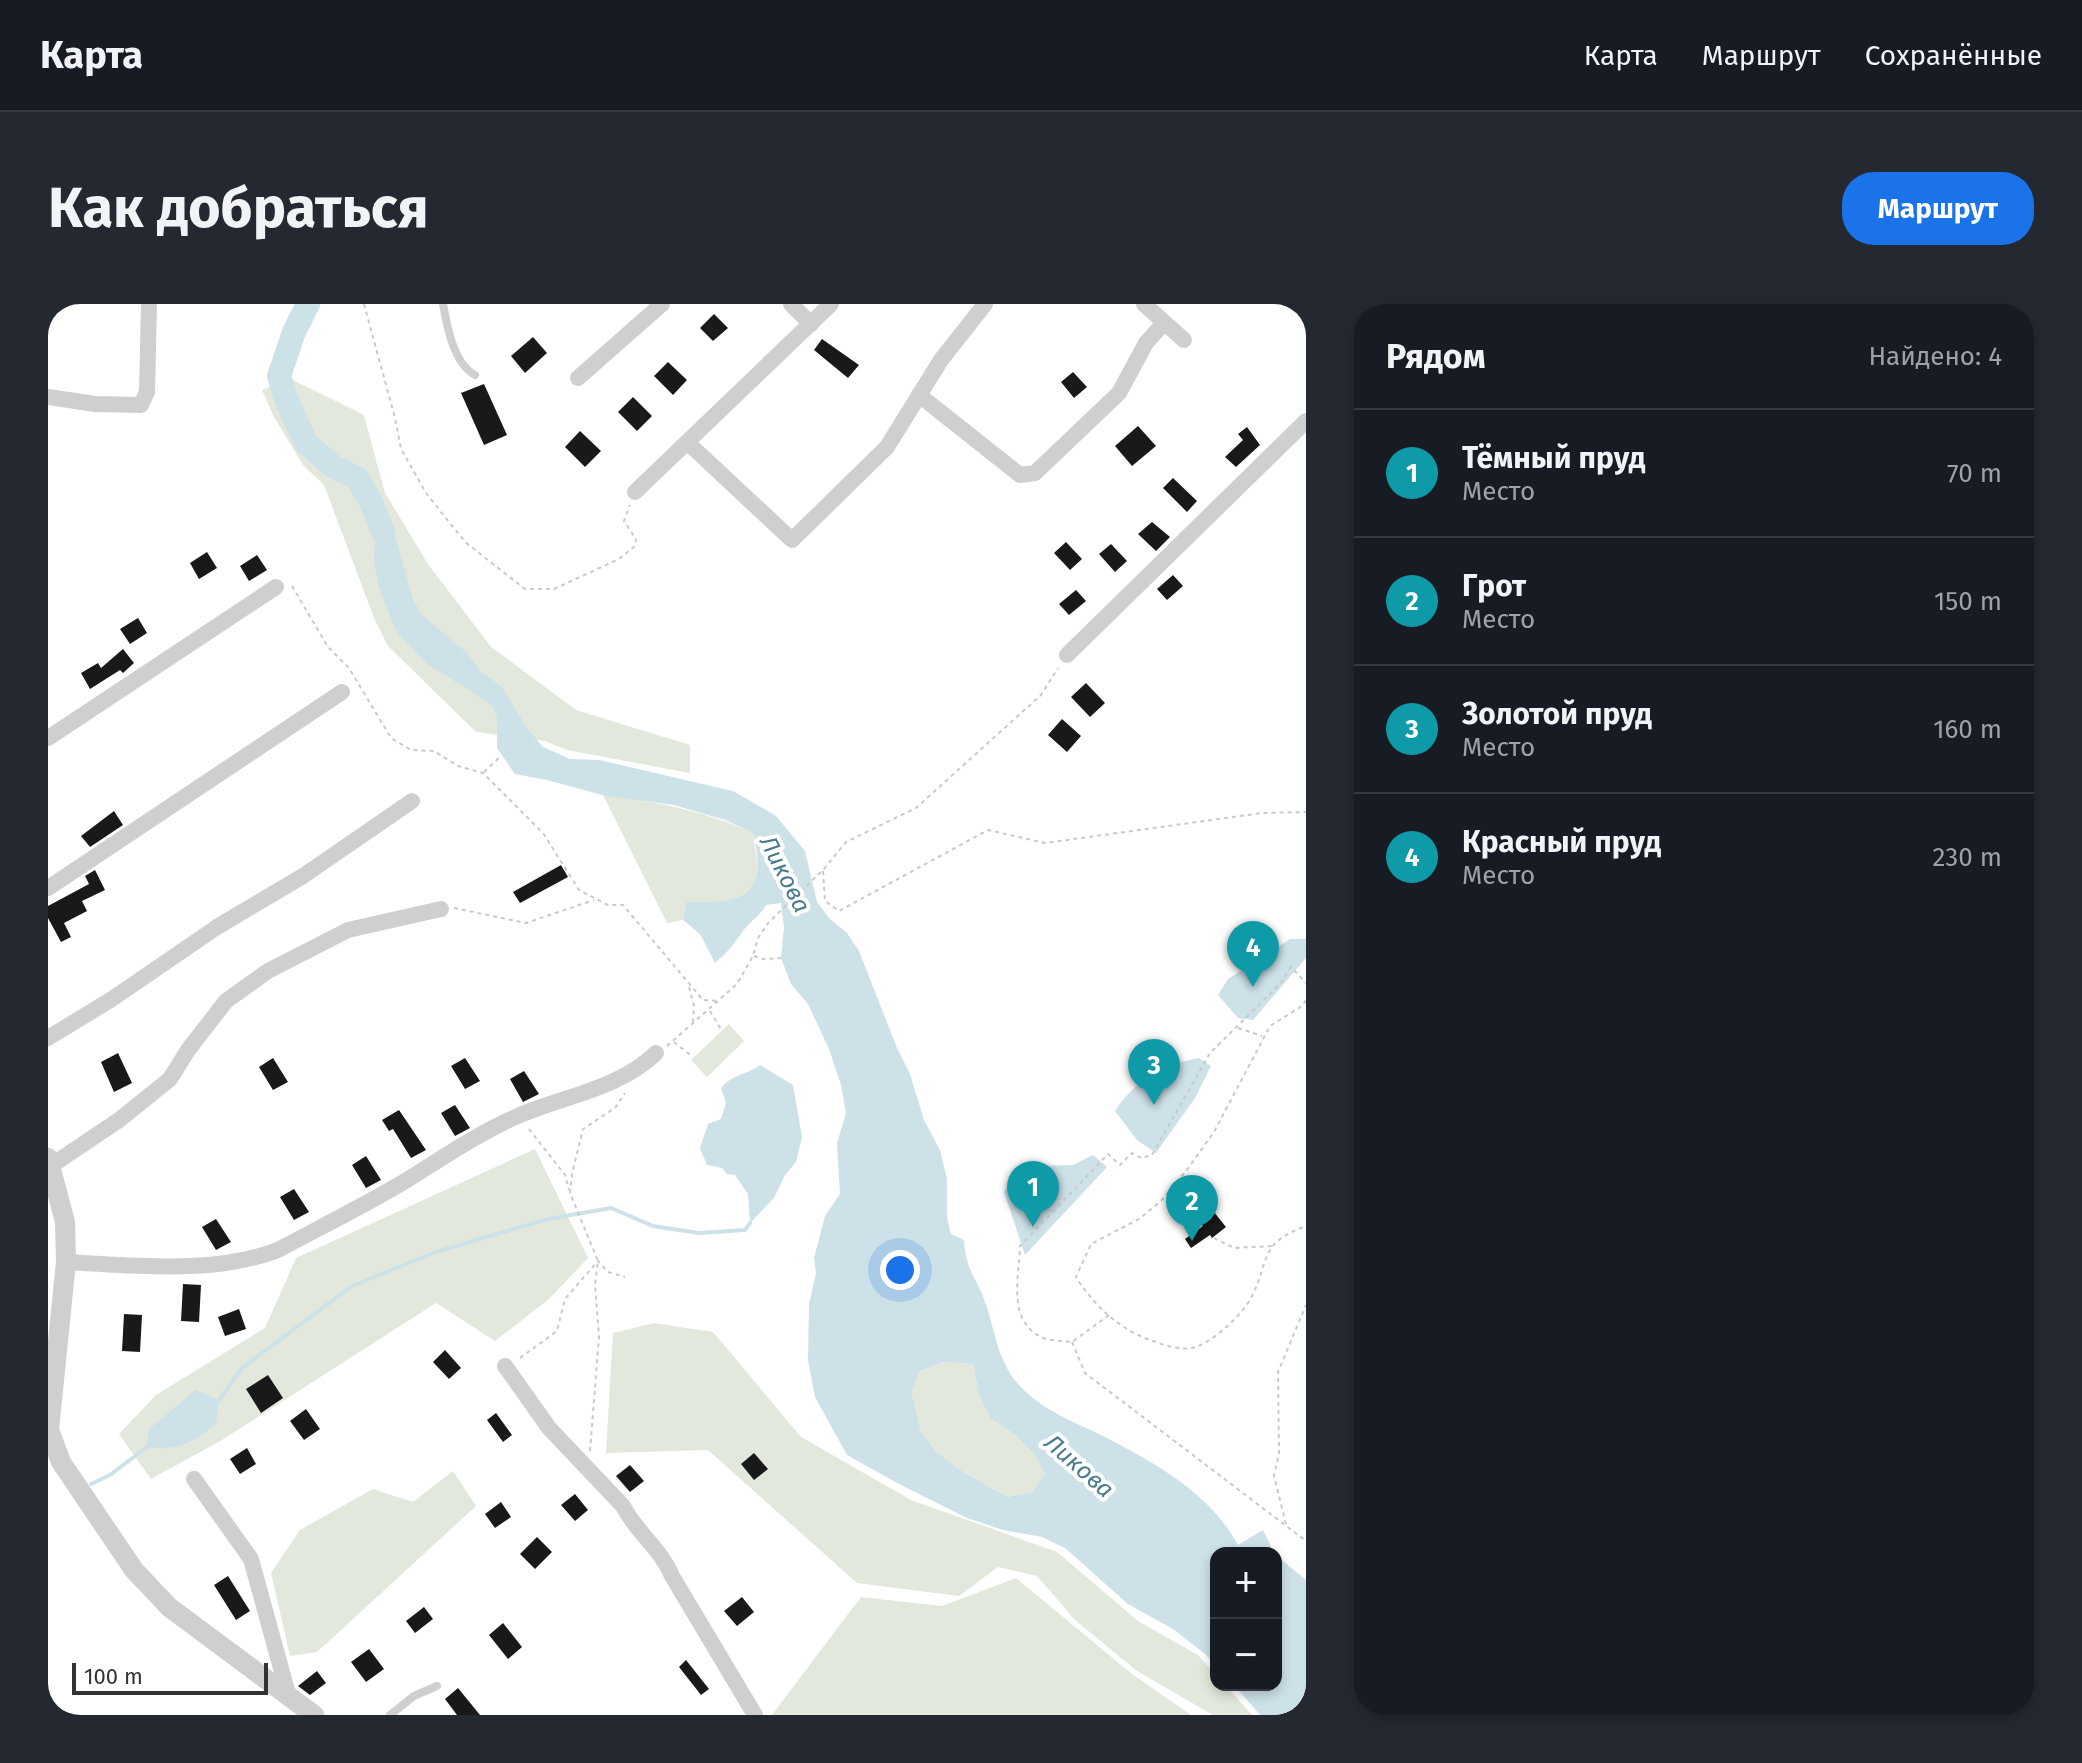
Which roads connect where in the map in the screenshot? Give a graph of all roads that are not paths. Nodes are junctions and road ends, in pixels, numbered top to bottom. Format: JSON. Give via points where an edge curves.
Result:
{"nodes":[{"id":1,"x":149,"y":304,"type":"edge"},
{"id":2,"x":443,"y":304,"type":"edge"},
{"id":3,"x":662,"y":304,"type":"edge"},
{"id":4,"x":791,"y":304,"type":"edge"},
{"id":5,"x":831,"y":304,"type":"edge"},
{"id":6,"x":985,"y":304,"type":"edge"},
{"id":7,"x":1144,"y":304,"type":"edge"},
{"id":8,"x":811,"y":324,"type":"junction"},
{"id":9,"x":1163,"y":324,"type":"junction"},
{"id":10,"x":1184,"y":340,"type":"dead end"},
{"id":11,"x":475,"y":375,"type":"dead end"},
{"id":12,"x":578,"y":378,"type":"dead end"},
{"id":13,"x":919,"y":395,"type":"junction"},
{"id":14,"x":48,"y":397,"type":"edge"},
{"id":15,"x":1306,"y":421,"type":"edge"},
{"id":16,"x":687,"y":442,"type":"junction"},
{"id":17,"x":635,"y":492,"type":"road end"},
{"id":18,"x":276,"y":587,"type":"road end"},
{"id":19,"x":1067,"y":655,"type":"road end"},
{"id":20,"x":342,"y":692,"type":"dead end"},
{"id":21,"x":48,"y":738,"type":"edge"},
{"id":22,"x":412,"y":801,"type":"dead end"},
{"id":23,"x":48,"y":888,"type":"edge"},
{"id":24,"x":441,"y":909,"type":"road end"},
{"id":25,"x":48,"y":1038,"type":"edge"},
{"id":26,"x":656,"y":1053,"type":"road end"},
{"id":27,"x":50,"y":1162,"type":"edge"},
{"id":28,"x":66,"y":1262,"type":"junction"},
{"id":29,"x":505,"y":1366,"type":"road end"},
{"id":30,"x":194,"y":1479,"type":"dead end"},
{"id":31,"x":437,"y":1686,"type":"dead end"},
{"id":32,"x":288,"y":1694,"type":"junction"},
{"id":33,"x":314,"y":1715,"type":"edge"},
{"id":34,"x":390,"y":1715,"type":"edge"},
{"id":35,"x":755,"y":1715,"type":"edge"}],
"edges":[{"from":1,"to":14,"type":"street","via":[[147,392],[141,405]]},
{"from":2,"to":11,"type":"lane","via":[[464,370]]},
{"from":3,"to":12,"type":"street"},
{"from":4,"to":8,"type":"street"},
{"from":5,"to":8,"type":"street"},
{"from":6,"to":13,"type":"street"},
{"from":7,"to":9,"type":"street"},
{"from":8,"to":16,"type":"street"},
{"from":9,"to":10,"type":"street"},
{"from":9,"to":13,"type":"street","via":[[1146,343],[1119,393],[1035,473],[1020,475]]},
{"from":13,"to":16,"type":"street","via":[[887,447],[792,540]]},
{"from":15,"to":19,"type":"street"},
{"from":16,"to":17,"type":"street"},
{"from":18,"to":21,"type":"street"},
{"from":20,"to":23,"type":"street"},
{"from":22,"to":25,"type":"street"},
{"from":24,"to":27,"type":"street","via":[[348,930],[268,971],[226,1001],[170,1079],[119,1120]]},
{"from":26,"to":28,"type":"street","via":[[644,1065],[598,1088],[518,1116],[464,1143],[374,1198],[257,1258],[170,1267]]},
{"from":27,"to":28,"type":"street","via":[[65,1222]]},
{"from":28,"to":32,"type":"street","via":[[49,1430],[61,1462],[134,1570],[169,1607]]},
{"from":29,"to":35,"type":"street","via":[[549,1428],[623,1506],[666,1561]]},
{"from":30,"to":32,"type":"street","via":[[251,1559]]},
{"from":31,"to":34,"type":"lane"},
{"from":32,"to":33,"type":"street"}]}
